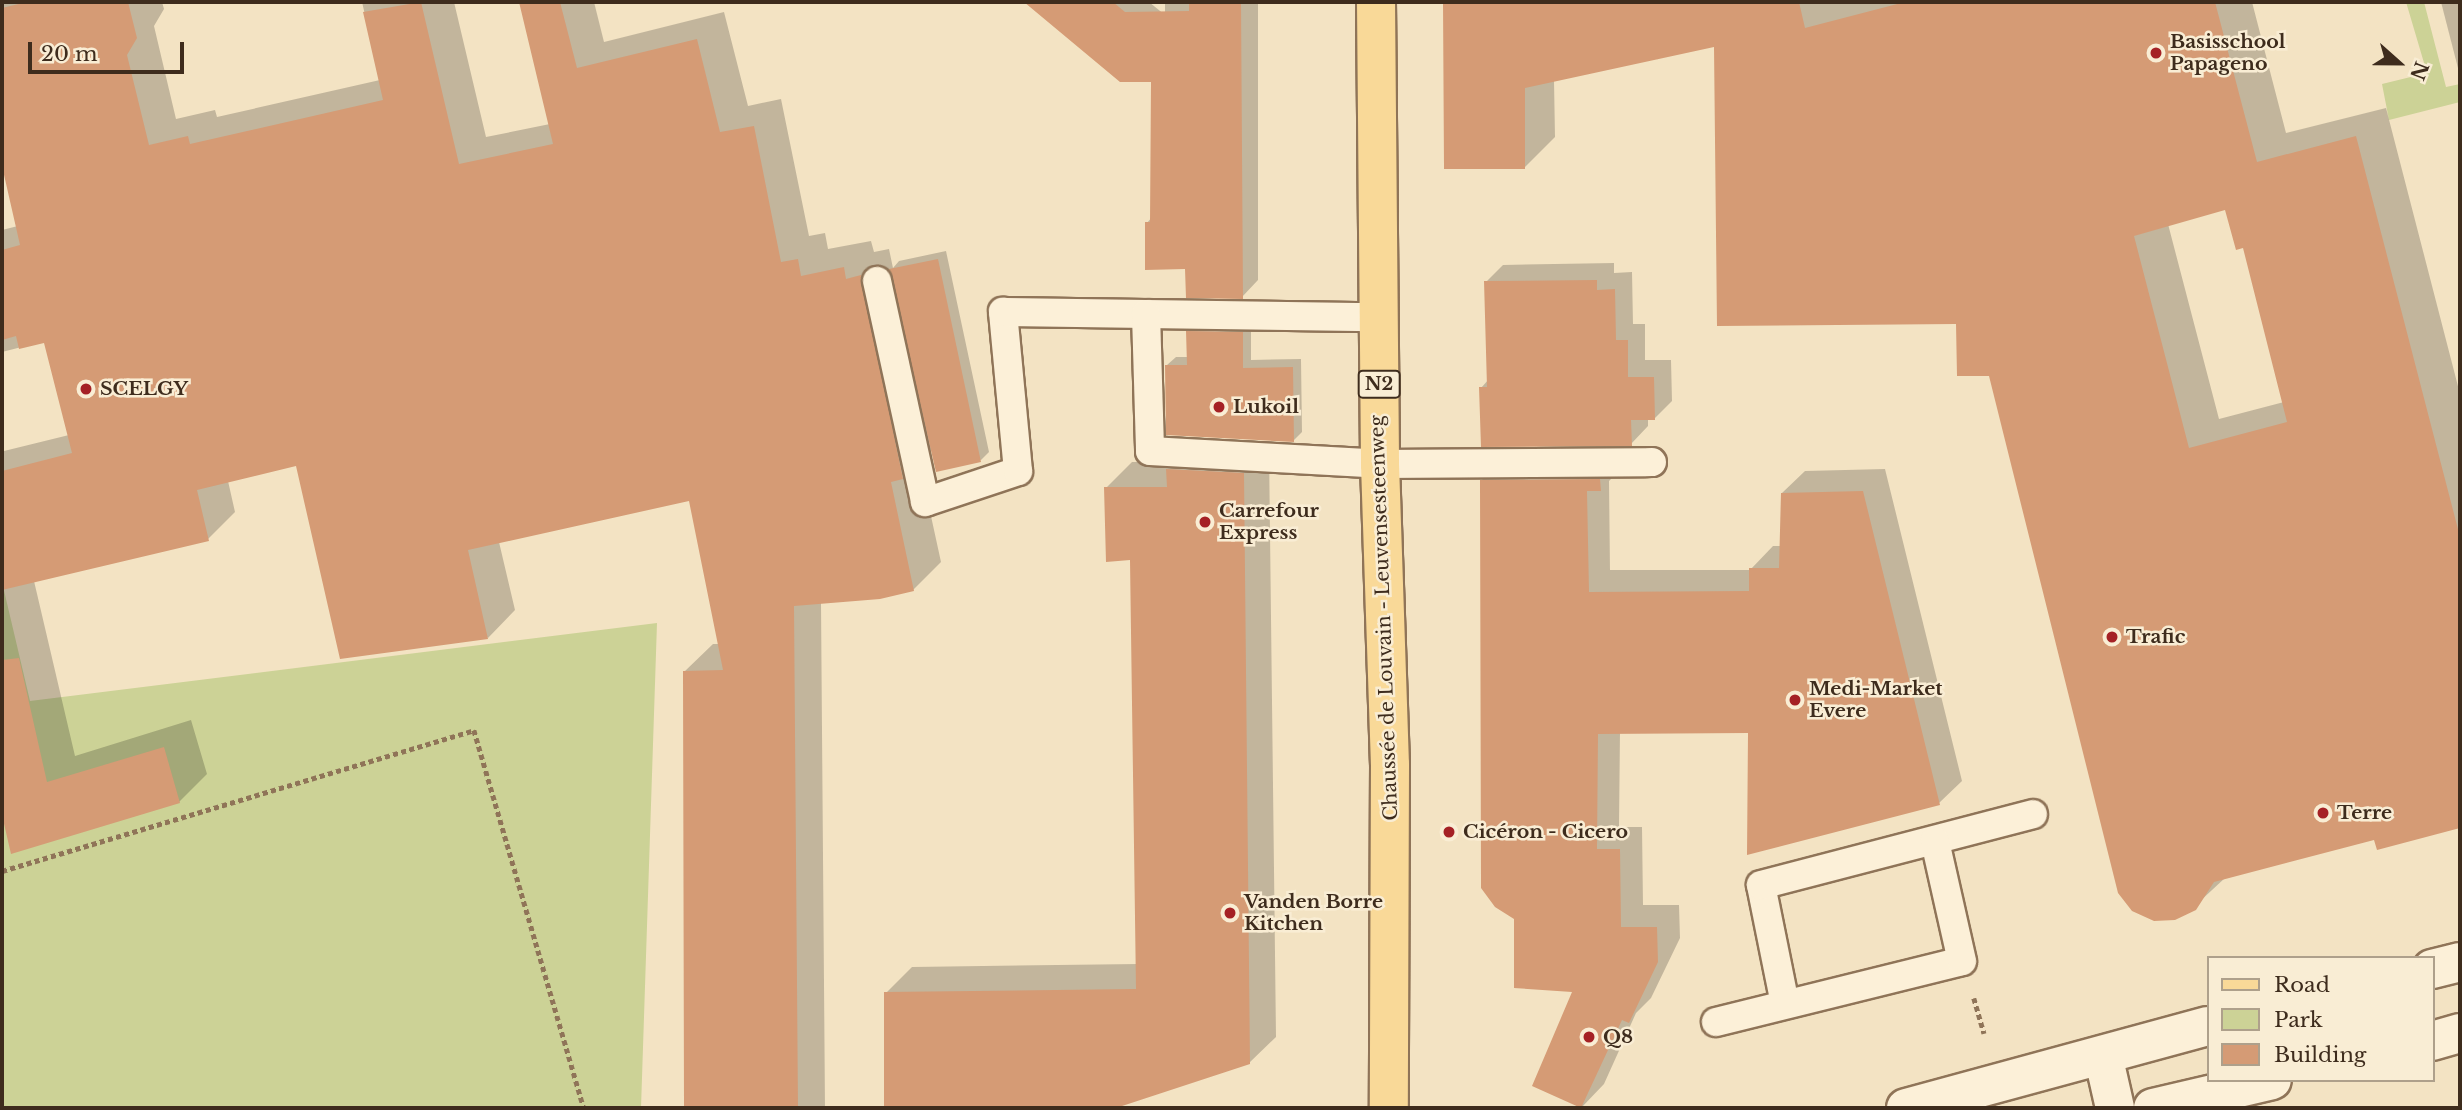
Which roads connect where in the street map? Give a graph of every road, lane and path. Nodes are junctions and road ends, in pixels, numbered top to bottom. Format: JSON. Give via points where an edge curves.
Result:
{"nodes":[{"id":1,"x":1376,"y":2,"type":"edge"},
{"id":2,"x":877,"y":281,"type":"dead end"},
{"id":3,"x":1146,"y":314,"type":"junction"},
{"id":4,"x":1378,"y":317,"type":"junction"},
{"id":5,"x":1652,"y":462,"type":"dead end"},
{"id":6,"x":1380,"y":464,"type":"junction"},
{"id":7,"x":2033,"y":814,"type":"dead end"},
{"id":8,"x":1936,"y":841,"type":"junction"},
{"id":9,"x":2,"y":871,"type":"edge"},
{"id":10,"x":2460,"y":962,"type":"edge"},
{"id":11,"x":2434,"y":969,"type":"edge"},
{"id":12,"x":1785,"y":1004,"type":"junction"},
{"id":13,"x":1979,"y":1017,"type":"dead end"},
{"id":14,"x":1716,"y":1022,"type":"dead end"},
{"id":15,"x":2206,"y":1027,"type":"edge"},
{"id":16,"x":2460,"y":1033,"type":"edge"},
{"id":17,"x":1984,"y":1034,"type":"dead end"},
{"id":18,"x":2434,"y":1040,"type":"edge"},
{"id":19,"x":2103,"y":1055,"type":"junction"},
{"id":20,"x":2263,"y":1082,"type":"edge"},
{"id":21,"x":1976,"y":1099,"type":"edge"},
{"id":22,"x":584,"y":1108,"type":"edge"},
{"id":23,"x":1389,"y":1108,"type":"edge"},
{"id":24,"x":1906,"y":1108,"type":"edge"},
{"id":25,"x":2115,"y":1108,"type":"edge"},
{"id":26,"x":2152,"y":1108,"type":"edge"}],
"edges":[{"from":1,"to":4,"type":"main road","name":"Chaussée de Louvain - Leuvensesteenweg","number":"N2"},
{"from":2,"to":3,"type":"lane","via":[[925,502],[1018,471],[1003,312]]},
{"from":3,"to":4,"type":"lane"},
{"from":3,"to":6,"type":"lane","via":[[1150,451]]},
{"from":4,"to":6,"type":"main road","name":"Chaussée de Louvain - Leuvensesteenweg","number":"N2"},
{"from":5,"to":6,"type":"lane"},
{"from":6,"to":23,"type":"main road","name":"Chaussée de Louvain - Leuvensesteenweg","number":"N2","via":[[1390,765]]},
{"from":7,"to":8,"type":"lane"},
{"from":8,"to":12,"type":"lane","via":[[1761,885]]},
{"from":8,"to":12,"type":"lane","via":[[1962,961]]},
{"from":9,"to":22,"type":"path","via":[[474,730]]},
{"from":10,"to":11,"type":"main road"},
{"from":12,"to":14,"type":"lane"},
{"from":13,"to":17,"type":"path"},
{"from":15,"to":19,"type":"main road"},
{"from":16,"to":18,"type":"main road"},
{"from":19,"to":21,"type":"main road"},
{"from":19,"to":25,"type":"main road"},
{"from":20,"to":26,"type":"main road"},
{"from":21,"to":24,"type":"main road"}]}
